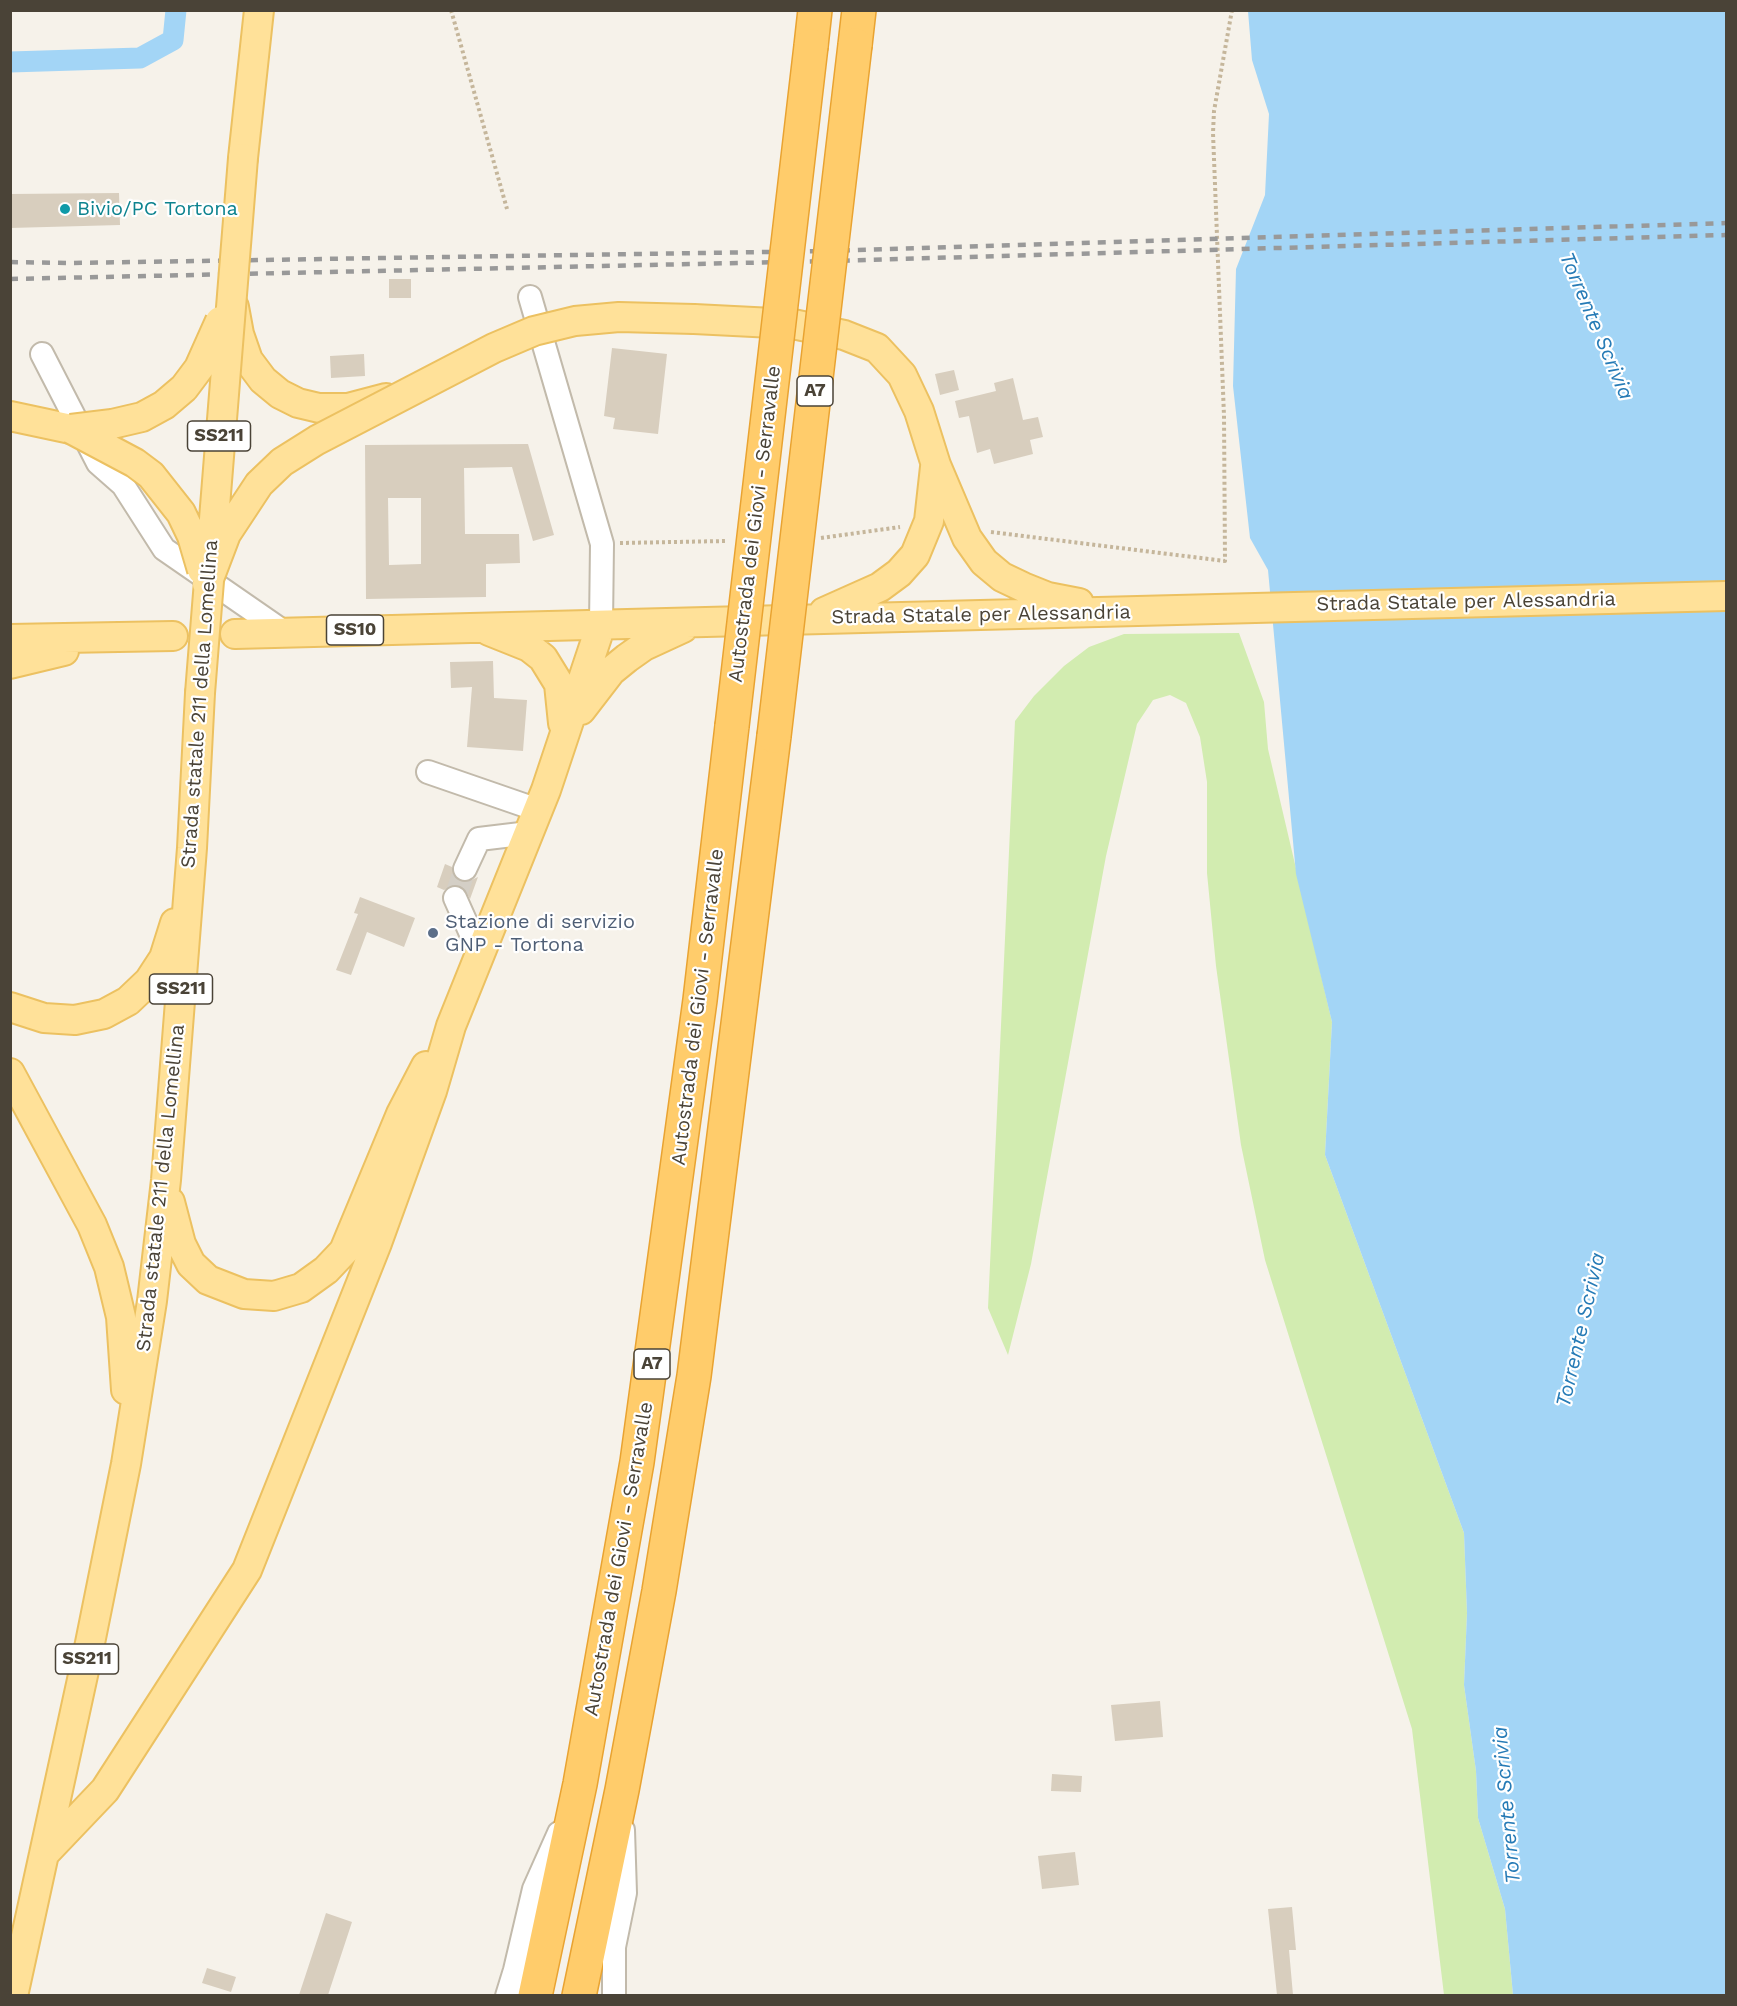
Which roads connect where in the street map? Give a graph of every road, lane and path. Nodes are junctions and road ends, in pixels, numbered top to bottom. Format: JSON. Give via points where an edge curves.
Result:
{"nodes":[{"id":1,"x":259,"y":10,"type":"edge"},
{"id":2,"x":451,"y":10,"type":"edge"},
{"id":3,"x":815,"y":10,"type":"edge"},
{"id":4,"x":859,"y":10,"type":"edge"},
{"id":5,"x":1232,"y":10,"type":"edge"},
{"id":6,"x":507,"y":209,"type":"dead end"},
{"id":7,"x":231,"y":288,"type":"junction"},
{"id":8,"x":530,"y":297,"type":"dead end"},
{"id":9,"x":42,"y":354,"type":"dead end"},
{"id":10,"x":403,"y":394,"type":"junction"},
{"id":11,"x":10,"y":416,"type":"edge"},
{"id":12,"x":71,"y":429,"type":"junction"},
{"id":13,"x":936,"y":465,"type":"junction"},
{"id":14,"x":989,"y":532,"type":"dead end"},
{"id":15,"x":207,"y":584,"type":"junction"},
{"id":16,"x":1726,"y":596,"type":"edge"},
{"id":17,"x":1125,"y":613,"type":"junction"},
{"id":18,"x":807,"y":618,"type":"junction"},
{"id":19,"x":696,"y":622,"type":"junction"},
{"id":20,"x":601,"y":625,"type":"junction"},
{"id":21,"x":474,"y":626,"type":"junction"},
{"id":22,"x":284,"y":632,"type":"junction"},
{"id":23,"x":235,"y":634,"type":"dead end"},
{"id":24,"x":173,"y":636,"type":"dead end"},
{"id":25,"x":131,"y":637,"type":"junction"},
{"id":26,"x":10,"y":639,"type":"edge"},
{"id":27,"x":10,"y":664,"type":"edge"},
{"id":28,"x":564,"y":734,"type":"junction"},
{"id":29,"x":428,"y":772,"type":"dead end"},
{"id":30,"x":533,"y":821,"type":"junction"},
{"id":31,"x":192,"y":848,"type":"junction"},
{"id":32,"x":465,"y":870,"type":"tunnel mouth"},
{"id":33,"x":455,"y":898,"type":"tunnel mouth"},
{"id":34,"x":480,"y":954,"type":"junction"},
{"id":35,"x":10,"y":1007,"type":"edge"},
{"id":36,"x":451,"y":1026,"type":"junction"},
{"id":37,"x":10,"y":1073,"type":"edge"},
{"id":38,"x":166,"y":1180,"type":"junction"},
{"id":39,"x":126,"y":1464,"type":"junction"},
{"id":40,"x":580,"y":1784,"type":"junction"},
{"id":41,"x":622,"y":1790,"type":"junction"},
{"id":42,"x":44,"y":1854,"type":"junction"},
{"id":43,"x":13,"y":1995,"type":"edge"},
{"id":44,"x":507,"y":1995,"type":"edge"},
{"id":45,"x":535,"y":1995,"type":"edge"},
{"id":46,"x":579,"y":1995,"type":"edge"},
{"id":47,"x":614,"y":1995,"type":"edge"}],
"edges":[{"from":1,"to":7,"type":"main road","name":"Strada statale 211 della Lomellina","number":"SS211","bridge":true},
{"from":2,"to":6,"type":"path"},
{"from":3,"to":40,"type":"highway","name":"Autostrada dei Giovi - Serravalle","number":"A7","bridge":true,"via":[[700,1000],[637,1462]]},
{"from":4,"to":41,"type":"highway","number":"A7","bridge":true,"via":[[694,1376]]},
{"from":5,"to":14,"type":"path","via":[[1213,133],[1224,416],[1225,561]]},
{"from":7,"to":10,"type":"main road","bridge":true,"via":[[248,360],[280,394],[319,408],[348,408]]},
{"from":7,"to":12,"type":"main road","bridge":true,"via":[[199,368],[177,394],[142,417]]},
{"from":7,"to":15,"type":"main road","name":"Strada statale 211 della Lomellina","number":"SS211","bridge":true},
{"from":8,"to":20,"type":"street","via":[[602,544]]},
{"from":9,"to":22,"type":"street","via":[[98,463],[123,485],[164,549]]},
{"from":10,"to":13,"type":"main road","bridge":true,"via":[[494,348],[565,323],[619,317],[793,324],[844,335],[877,348],[902,375],[919,411]]},
{"from":10,"to":15,"type":"main road","bridge":true,"via":[[317,440],[282,462],[259,484],[226,534]]},
{"from":11,"to":12,"type":"main road"},
{"from":12,"to":15,"type":"main road","bridge":true,"via":[[135,463],[162,487],[192,536]]},
{"from":13,"to":17,"type":"main road","via":[[967,538],[984,562],[1002,577],[1048,597]]},
{"from":13,"to":18,"type":"main road","via":[[929,521],[915,555],[880,587]]},
{"from":15,"to":31,"type":"main road","name":"Strada statale 211 della Lomellina","number":"SS211","bridge":true},
{"from":16,"to":17,"type":"main road","name":"Strada Statale per Alessandria"},
{"from":17,"to":18,"type":"main road","name":"Strada Statale per Alessandria"},
{"from":18,"to":19,"type":"main road","name":"Strada Statale per Alessandria"},
{"from":19,"to":20,"type":"main road","name":"Strada Statale per Alessandria"},
{"from":19,"to":28,"type":"main road","via":[[627,658],[600,685]]},
{"from":20,"to":21,"type":"main road","name":"Strada Statale per Alessandria"},
{"from":20,"to":28,"type":"main road"},
{"from":21,"to":22,"type":"main road","name":"Strada Statale per Alessandria","number":"SS10"},
{"from":21,"to":28,"type":"main road","via":[[529,647],[543,658],[559,684]]},
{"from":22,"to":23,"type":"main road","name":"Strada Statale per Alessandria","number":"SS10"},
{"from":24,"to":25,"type":"main road"},
{"from":25,"to":26,"type":"main road"},
{"from":25,"to":27,"type":"main road"},
{"from":28,"to":30,"type":"main road"},
{"from":29,"to":30,"type":"street"},
{"from":30,"to":32,"type":"street","via":[[479,839]]},
{"from":30,"to":34,"type":"main road"},
{"from":31,"to":35,"type":"main road","via":[[164,958],[149,981],[128,1001],[104,1014],[75,1020],[44,1018]]},
{"from":31,"to":38,"type":"main road","name":"Strada statale 211 della Lomellina","number":"SS211"},
{"from":33,"to":34,"type":"street"},
{"from":34,"to":36,"type":"main road"},
{"from":36,"to":38,"type":"main road","via":[[400,1114],[344,1251],[327,1270],[301,1288],[274,1296],[244,1294],[208,1280],[191,1264],[180,1244]]},
{"from":36,"to":42,"type":"main road","via":[[377,1243],[247,1570],[105,1790]]},
{"from":37,"to":39,"type":"main road","via":[[92,1226],[109,1267],[121,1317],[126,1366]]},
{"from":38,"to":39,"type":"main road","name":"Strada statale 211 della Lomellina","number":"SS211","via":[[152,1301]]},
{"from":39,"to":42,"type":"main road","name":"Strada statale 211 della Lomellina","number":"SS211"},
{"from":40,"to":44,"type":"street","via":[[534,1889]]},
{"from":40,"to":45,"type":"highway","name":"Autostrada dei Giovi - Serravalle","number":"A7"},
{"from":41,"to":46,"type":"highway","number":"A7"},
{"from":41,"to":47,"type":"street","via":[[625,1893],[614,1947]]},
{"from":42,"to":43,"type":"main road","name":"Strada statale 211 della Lomellina","number":"SS211"}]}
